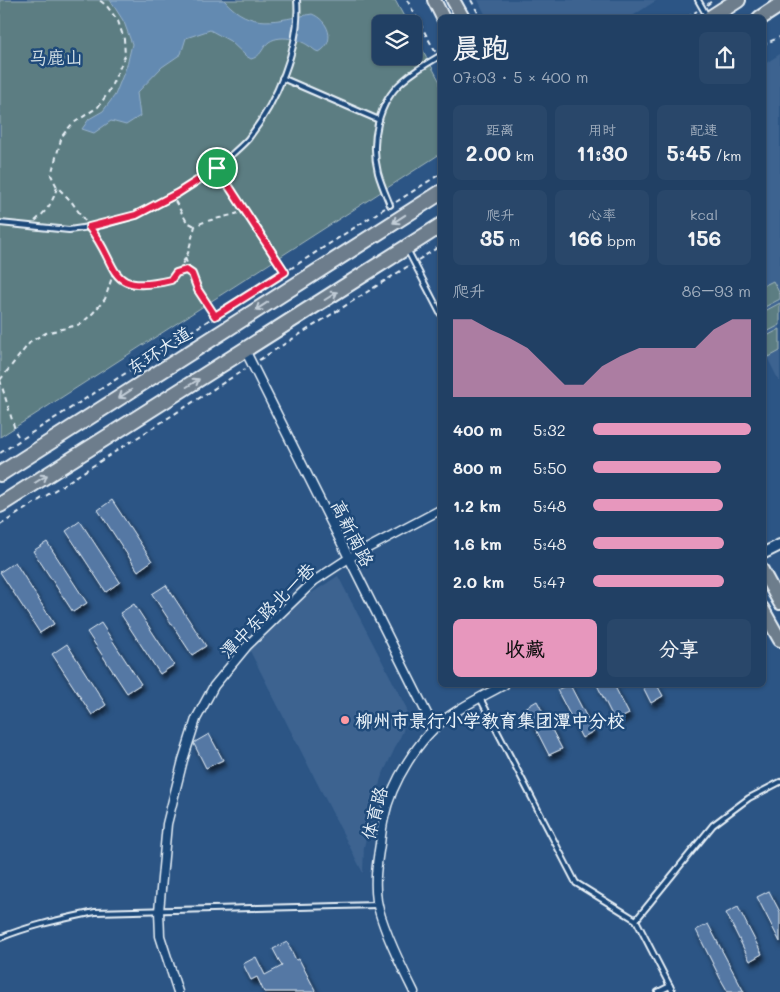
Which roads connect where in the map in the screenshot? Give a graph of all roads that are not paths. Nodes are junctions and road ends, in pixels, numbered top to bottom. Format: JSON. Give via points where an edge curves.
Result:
{"nodes":[{"id":1,"x":297,"y":0,"type":"edge"},
{"id":2,"x":434,"y":0,"type":"edge"},
{"id":3,"x":453,"y":0,"type":"edge"},
{"id":4,"x":698,"y":0,"type":"edge"},
{"id":5,"x":738,"y":0,"type":"edge"},
{"id":6,"x":780,"y":5,"type":"edge"},
{"id":7,"x":442,"y":15,"type":"edge"},
{"id":8,"x":461,"y":15,"type":"edge"},
{"id":9,"x":707,"y":15,"type":"edge"},
{"id":10,"x":714,"y":15,"type":"edge"},
{"id":11,"x":765,"y":15,"type":"edge"},
{"id":12,"x":438,"y":57,"type":"road end"},
{"id":13,"x":282,"y":78,"type":"junction"},
{"id":14,"x":379,"y":120,"type":"junction"},
{"id":15,"x":217,"y":168,"type":"junction"},
{"id":16,"x":438,"y":194,"type":"edge"},
{"id":17,"x":390,"y":205,"type":"road end"},
{"id":18,"x":0,"y":223,"type":"edge"},
{"id":19,"x":438,"y":227,"type":"edge"},
{"id":20,"x":406,"y":248,"type":"junction"},
{"id":21,"x":285,"y":272,"type":"road end"},
{"id":22,"x":438,"y":309,"type":"edge"},
{"id":23,"x":245,"y":350,"type":"junction"},
{"id":24,"x":0,"y":474,"type":"edge"},
{"id":25,"x":0,"y":505,"type":"edge"},
{"id":26,"x":438,"y":511,"type":"edge"},
{"id":27,"x":780,"y":545,"type":"edge"},
{"id":28,"x":766,"y":552,"type":"edge"},
{"id":29,"x":349,"y":558,"type":"junction"},
{"id":30,"x":766,"y":577,"type":"edge"},
{"id":31,"x":780,"y":603,"type":"edge"},
{"id":32,"x":766,"y":615,"type":"edge"},
{"id":33,"x":780,"y":640,"type":"edge"},
{"id":34,"x":500,"y":687,"type":"edge"},
{"id":35,"x":480,"y":698,"type":"junction"},
{"id":36,"x":434,"y":728,"type":"junction"},
{"id":37,"x":780,"y":782,"type":"edge"},
{"id":38,"x":378,"y":905,"type":"junction"},
{"id":39,"x":159,"y":911,"type":"junction"},
{"id":40,"x":636,"y":920,"type":"junction"},
{"id":41,"x":0,"y":938,"type":"edge"},
{"id":42,"x":670,"y":986,"type":"junction"},
{"id":43,"x":178,"y":992,"type":"edge"},
{"id":44,"x":414,"y":992,"type":"edge"},
{"id":45,"x":658,"y":992,"type":"edge"},
{"id":46,"x":673,"y":992,"type":"edge"}],
"edges":[{"from":1,"to":13,"type":"lane","via":[[293,45]]},
{"from":2,"to":7,"type":"main road"},
{"from":3,"to":8,"type":"main road"},
{"from":4,"to":9,"type":"lane"},
{"from":5,"to":10,"type":"highway"},
{"from":6,"to":11,"type":"highway"},
{"from":12,"to":14,"type":"lane","via":[[402,81],[390,94]]},
{"from":13,"to":14,"type":"lane"},
{"from":13,"to":15,"type":"lane","via":[[270,105],[248,139]]},
{"from":14,"to":17,"type":"lane","via":[[375,150],[378,172]]},
{"from":15,"to":18,"type":"lane","via":[[136,215],[89,227],[69,230]]},
{"from":15,"to":21,"type":"lane"},
{"from":16,"to":24,"type":"highway","name":"东环大道","one_way":true},
{"from":19,"to":20,"type":"highway"},
{"from":20,"to":22,"type":"lane"},
{"from":23,"to":20,"type":"highway","one_way":true},
{"from":25,"to":23,"type":"highway","one_way":true},
{"from":23,"to":29,"type":"street","name":"高新南路"},
{"from":26,"to":29,"type":"street","name":"潭中东路北一巷"},
{"from":27,"to":28,"type":"street"},
{"from":29,"to":36,"type":"street","name":"高新南路"},
{"from":29,"to":39,"type":"street","name":"潭中东路北一巷","via":[[314,581],[247,646],[214,686],[196,718],[167,824]]},
{"from":30,"to":31,"type":"main road"},
{"from":32,"to":33,"type":"main road"},
{"from":34,"to":35,"type":"street","name":"体育路"},
{"from":35,"to":36,"type":"street","name":"体育路"},
{"from":35,"to":40,"type":"lane","via":[[576,883]]},
{"from":36,"to":38,"type":"street","name":"体育路","via":[[409,761],[391,795],[384,817],[376,874]]},
{"from":37,"to":40,"type":"lane","via":[[749,798],[713,825]]},
{"from":38,"to":39,"type":"lane"},
{"from":38,"to":44,"type":"street","name":"体育路"},
{"from":39,"to":41,"type":"lane","via":[[95,912],[18,930]]},
{"from":39,"to":43,"type":"street","name":"潭中东路北一巷","via":[[160,936]]},
{"from":40,"to":42,"type":"lane"},
{"from":42,"to":45,"type":"lane"},
{"from":42,"to":46,"type":"lane"}]}
